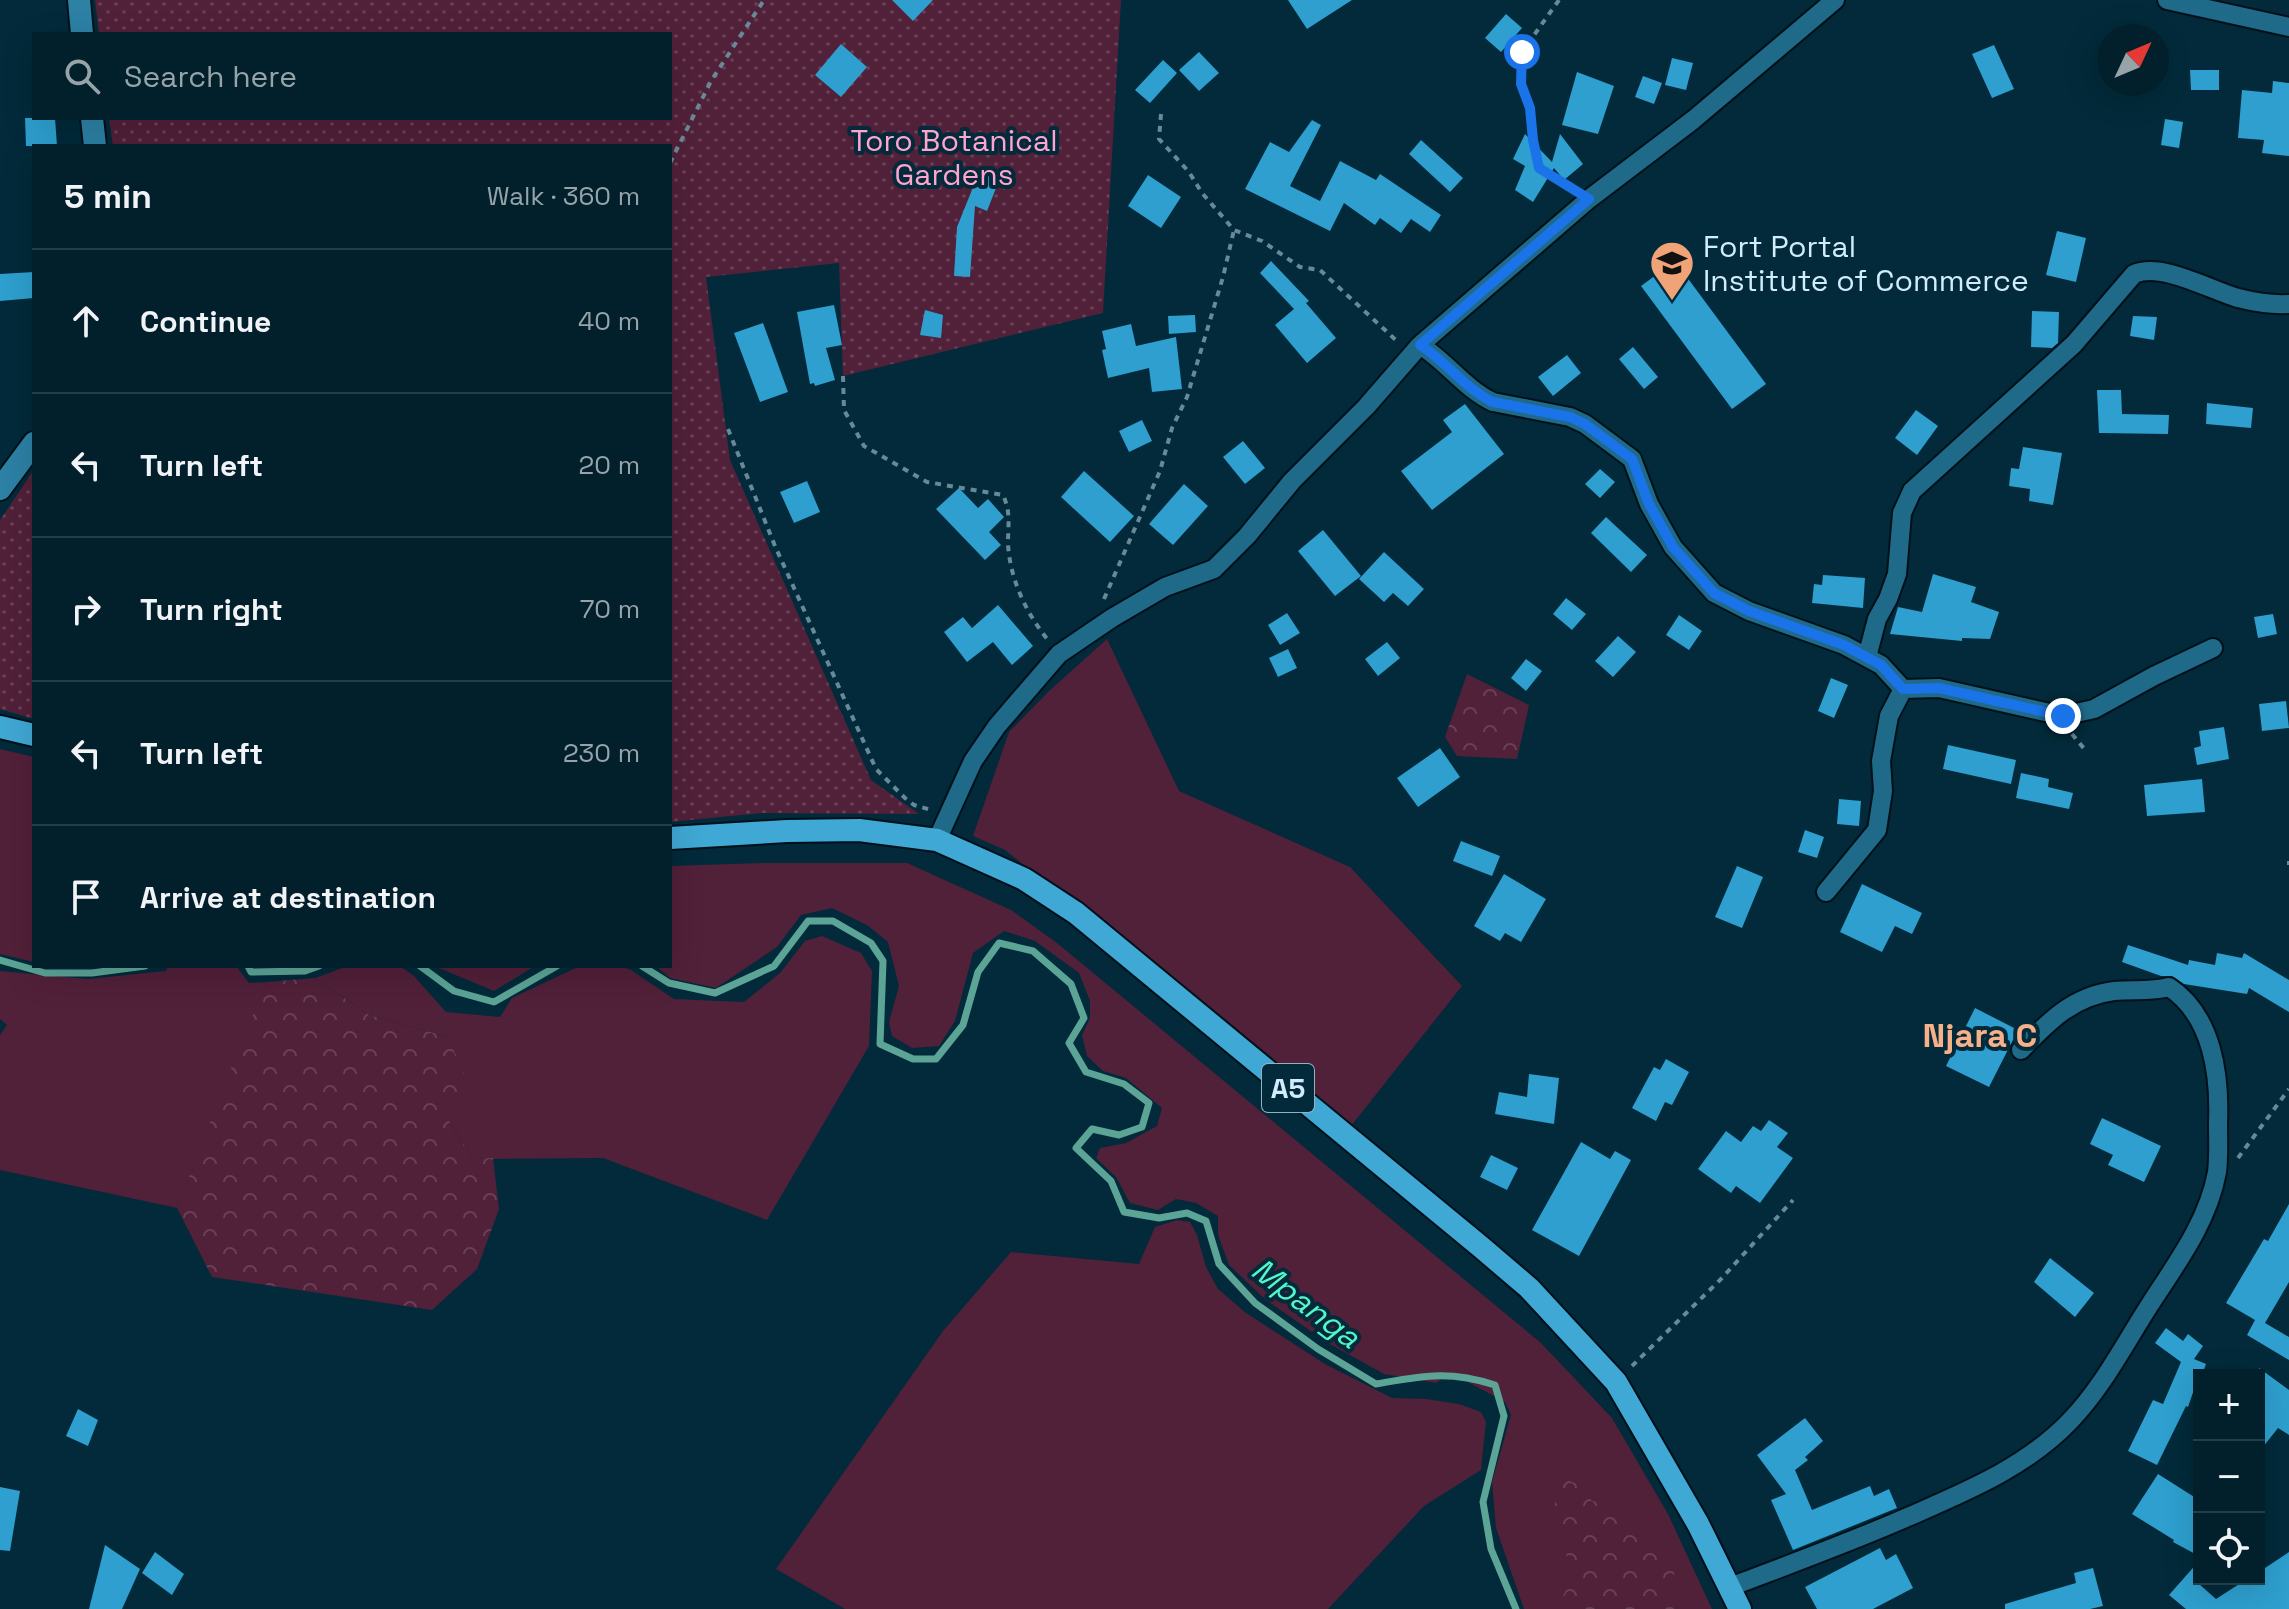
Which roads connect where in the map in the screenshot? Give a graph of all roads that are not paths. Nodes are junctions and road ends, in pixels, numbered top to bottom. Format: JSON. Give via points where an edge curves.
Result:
{"nodes":[{"id":1,"x":79,"y":0,"type":"edge"},
{"id":2,"x":1835,"y":0,"type":"edge"},
{"id":3,"x":2167,"y":0,"type":"edge"},
{"id":4,"x":2289,"y":27,"type":"edge"},
{"id":5,"x":82,"y":32,"type":"edge"},
{"id":6,"x":92,"y":120,"type":"edge"},
{"id":7,"x":95,"y":144,"type":"edge"},
{"id":8,"x":2289,"y":304,"type":"edge"},
{"id":9,"x":1420,"y":345,"type":"junction"},
{"id":10,"x":32,"y":446,"type":"edge"},
{"id":11,"x":0,"y":489,"type":"edge"},
{"id":12,"x":2213,"y":648,"type":"dead end"},
{"id":13,"x":1867,"y":657,"type":"junction"},
{"id":14,"x":1903,"y":689,"type":"junction"},
{"id":15,"x":0,"y":727,"type":"edge"},
{"id":16,"x":32,"y":735,"type":"edge"},
{"id":17,"x":672,"y":838,"type":"edge"},
{"id":18,"x":937,"y":840,"type":"junction"},
{"id":19,"x":1826,"y":892,"type":"dead end"},
{"id":20,"x":2021,"y":1050,"type":"dead end"},
{"id":21,"x":1730,"y":1587,"type":"junction"},
{"id":22,"x":1740,"y":1609,"type":"edge"}],
"edges":[{"from":1,"to":5,"type":"main road"},
{"from":2,"to":9,"type":"street","via":[[1589,199]]},
{"from":3,"to":4,"type":"street"},
{"from":6,"to":7,"type":"main road"},
{"from":8,"to":13,"type":"street","via":[[2236,297],[2156,271],[2134,274],[2074,344],[1912,491],[1902,513],[1897,574]]},
{"from":9,"to":13,"type":"street","via":[[1482,397],[1577,419],[1632,459],[1673,547],[1714,593]]},
{"from":9,"to":18,"type":"street","via":[[1214,569],[1165,587],[1059,654],[973,761]]},
{"from":10,"to":11,"type":"main road"},
{"from":12,"to":14,"type":"street","via":[[2094,709],[2063,716],[1939,688]]},
{"from":13,"to":14,"type":"street"},
{"from":14,"to":19,"type":"street","via":[[1889,716],[1877,830]]},
{"from":15,"to":16,"type":"highway"},
{"from":17,"to":18,"type":"highway","number":"A5","via":[[859,830]]},
{"from":18,"to":21,"type":"highway","number":"A5","via":[[1024,879],[1076,913],[1529,1288],[1616,1382]]},
{"from":20,"to":21,"type":"street","via":[[2075,1003],[2111,992],[2169,987],[2182,996],[2205,1034],[2220,1088],[2217,1171],[2190,1243],[2090,1397],[2069,1422],[2013,1466],[1882,1529]]},
{"from":21,"to":22,"type":"highway","number":"A5"}]}
